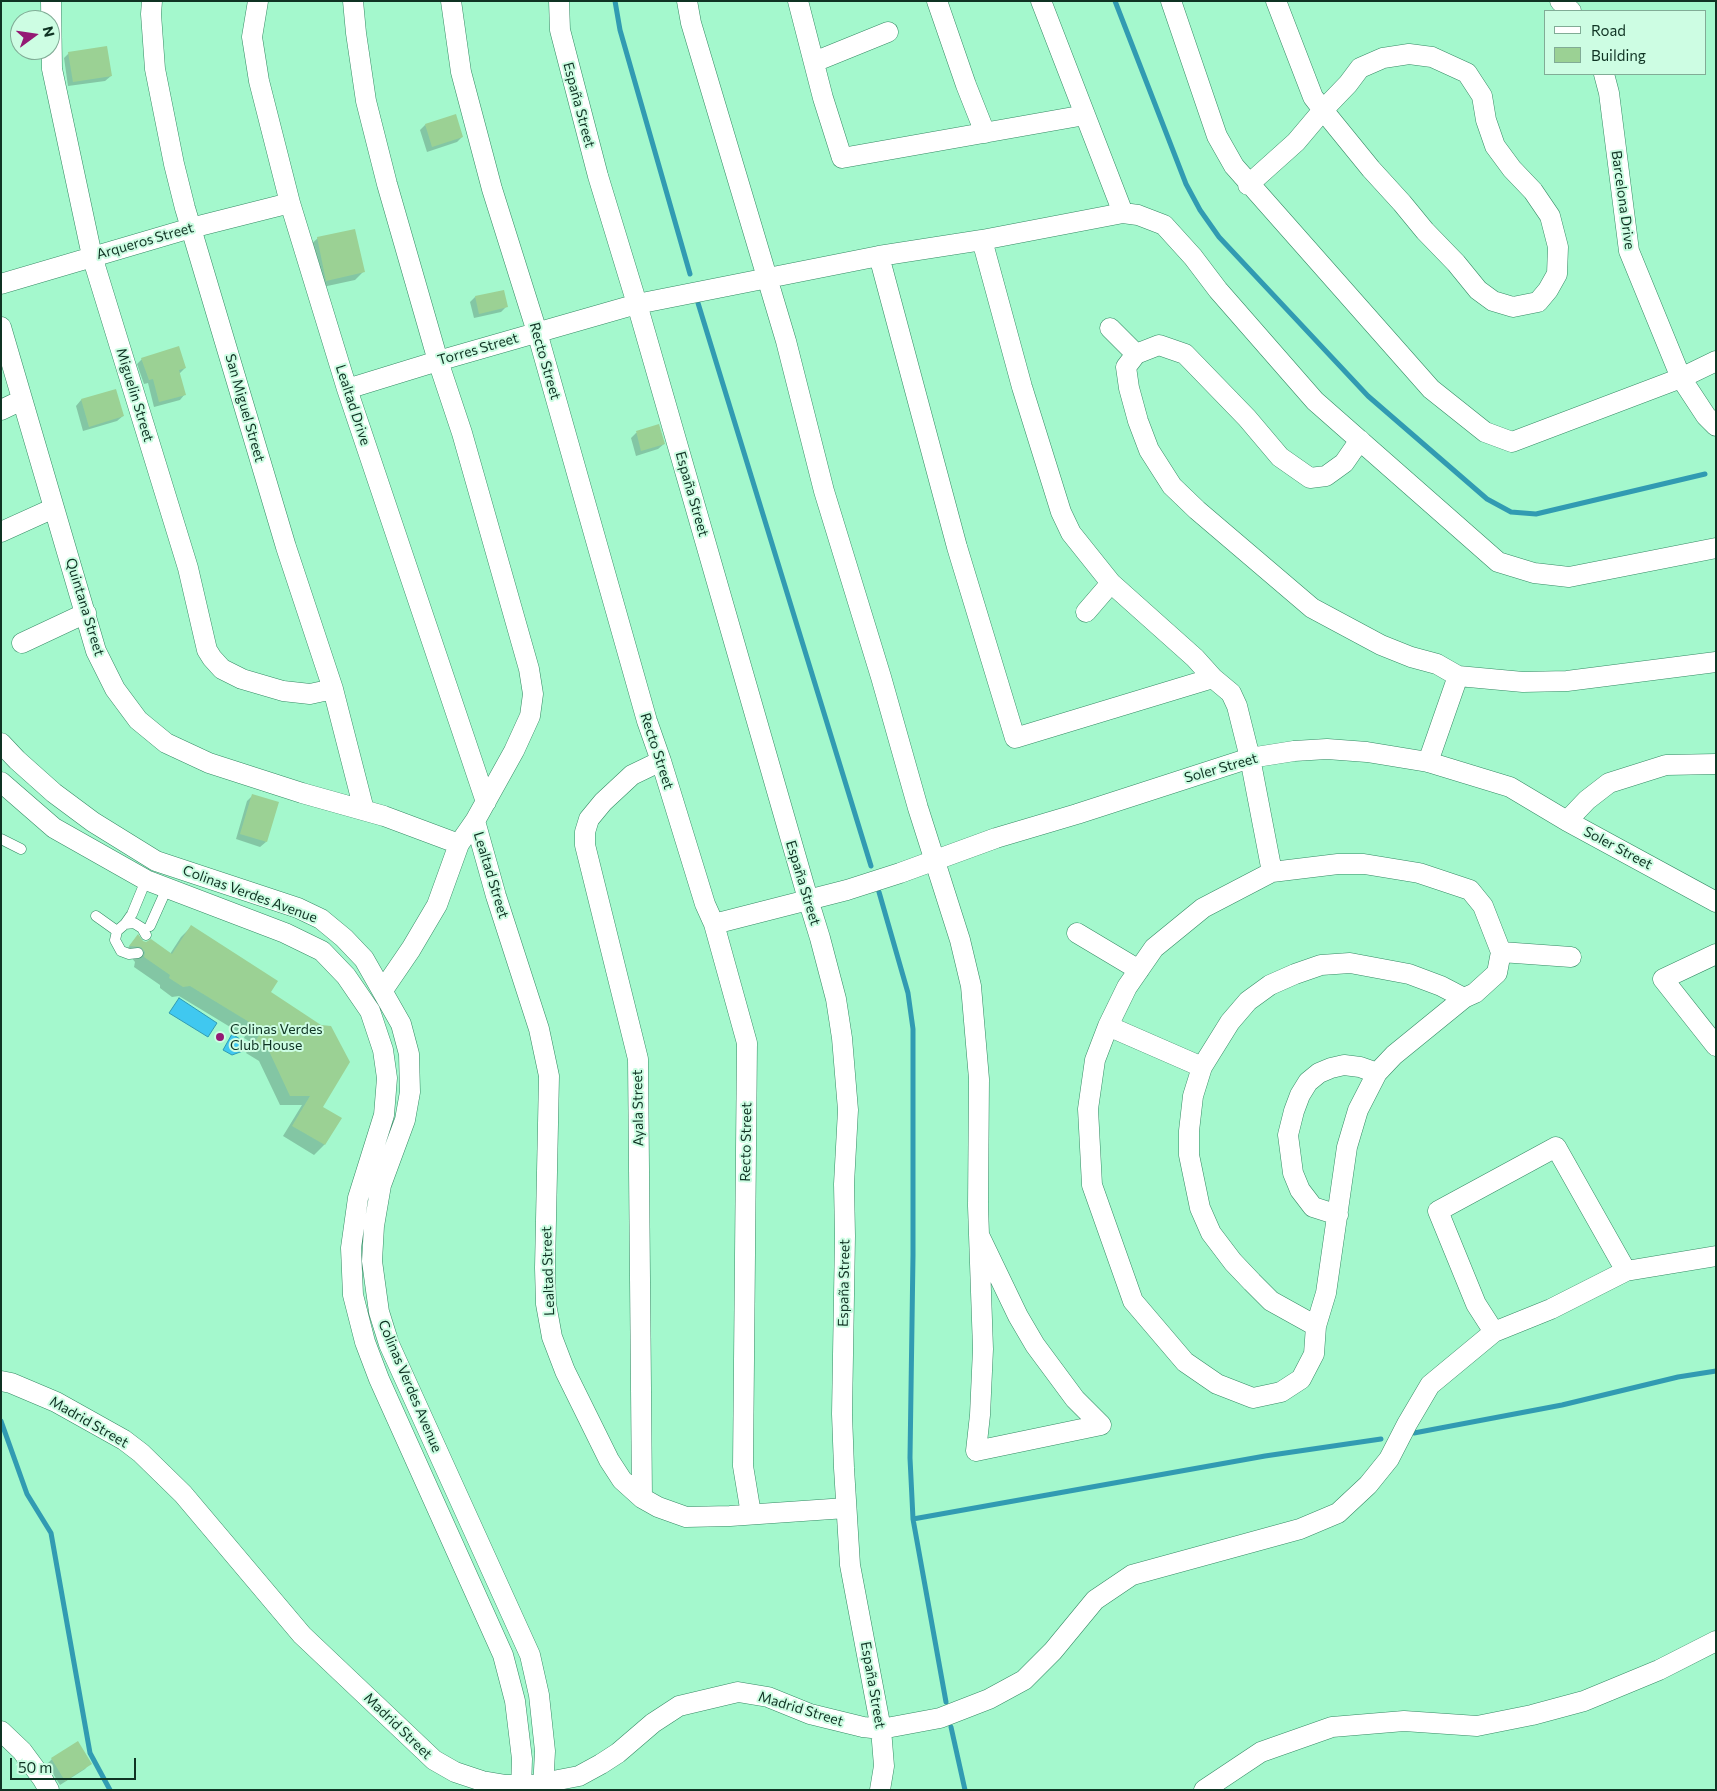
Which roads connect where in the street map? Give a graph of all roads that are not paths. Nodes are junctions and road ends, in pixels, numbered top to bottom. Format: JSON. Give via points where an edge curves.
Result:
{"nodes":[{"id":1,"x":51,"y":1,"type":"edge"},
{"id":2,"x":152,"y":1,"type":"edge"},
{"id":3,"x":258,"y":1,"type":"edge"},
{"id":4,"x":353,"y":1,"type":"edge"},
{"id":5,"x":451,"y":1,"type":"edge"},
{"id":6,"x":559,"y":1,"type":"edge"},
{"id":7,"x":687,"y":1,"type":"edge"},
{"id":8,"x":798,"y":1,"type":"edge"},
{"id":9,"x":937,"y":1,"type":"edge"},
{"id":10,"x":1041,"y":1,"type":"edge"},
{"id":11,"x":1171,"y":1,"type":"edge"},
{"id":12,"x":1276,"y":1,"type":"edge"},
{"id":13,"x":1560,"y":1,"type":"edge"},
{"id":14,"x":1570,"y":10,"type":"edge"},
{"id":15,"x":888,"y":32,"type":"dead end"},
{"id":16,"x":814,"y":62,"type":"junction"},
{"id":17,"x":1604,"y":75,"type":"edge"},
{"id":18,"x":1322,"y":110,"type":"junction"},
{"id":19,"x":1085,"y":115,"type":"junction"},
{"id":20,"x":985,"y":133,"type":"junction"},
{"id":21,"x":1248,"y":185,"type":"junction"},
{"id":22,"x":290,"y":203,"type":"junction"},
{"id":23,"x":1122,"y":213,"type":"junction"},
{"id":24,"x":192,"y":228,"type":"junction"},
{"id":25,"x":982,"y":240,"type":"junction"},
{"id":26,"x":92,"y":256,"type":"junction"},
{"id":27,"x":879,"y":256,"type":"junction"},
{"id":28,"x":768,"y":277,"type":"junction"},
{"id":29,"x":1,"y":284,"type":"edge"},
{"id":30,"x":637,"y":304,"type":"junction"},
{"id":31,"x":1,"y":327,"type":"edge"},
{"id":32,"x":1110,"y":328,"type":"dead end"},
{"id":33,"x":537,"y":332,"type":"junction"},
{"id":34,"x":1136,"y":354,"type":"junction"},
{"id":35,"x":438,"y":361,"type":"junction"},
{"id":36,"x":1716,"y":361,"type":"edge"},
{"id":37,"x":1680,"y":378,"type":"junction"},
{"id":38,"x":348,"y":389,"type":"junction"},
{"id":39,"x":22,"y":400,"type":"junction"},
{"id":40,"x":1,"y":410,"type":"edge"},
{"id":41,"x":1716,"y":426,"type":"edge"},
{"id":42,"x":1360,"y":440,"type":"junction"},
{"id":43,"x":54,"y":508,"type":"junction"},
{"id":44,"x":1,"y":532,"type":"edge"},
{"id":45,"x":1716,"y":548,"type":"edge"},
{"id":46,"x":1111,"y":583,"type":"junction"},
{"id":47,"x":1086,"y":612,"type":"dead end"},
{"id":48,"x":86,"y":613,"type":"junction"},
{"id":49,"x":22,"y":643,"type":"dead end"},
{"id":50,"x":1716,"y":662,"type":"edge"},
{"id":51,"x":1458,"y":676,"type":"junction"},
{"id":52,"x":1213,"y":678,"type":"junction"},
{"id":53,"x":333,"y":689,"type":"junction"},
{"id":54,"x":1,"y":743,"type":"edge"},
{"id":55,"x":1250,"y":758,"type":"junction"},
{"id":56,"x":661,"y":761,"type":"junction"},
{"id":57,"x":1428,"y":762,"type":"junction"},
{"id":58,"x":1716,"y":764,"type":"edge"},
{"id":59,"x":1,"y":782,"type":"edge"},
{"id":60,"x":486,"y":802,"type":"junction"},
{"id":61,"x":364,"y":810,"type":"junction"},
{"id":62,"x":475,"y":821,"type":"junction"},
{"id":63,"x":1567,"y":821,"type":"junction"},
{"id":64,"x":1,"y":839,"type":"edge"},
{"id":65,"x":459,"y":844,"type":"junction"},
{"id":66,"x":20,"y":849,"type":"dead end"},
{"id":67,"x":935,"y":860,"type":"junction"},
{"id":68,"x":1272,"y":872,"type":"junction"},
{"id":69,"x":146,"y":880,"type":"junction"},
{"id":70,"x":167,"y":888,"type":"junction"},
{"id":71,"x":1711,"y":893,"type":"edge"},
{"id":72,"x":808,"y":899,"type":"junction"},
{"id":73,"x":96,"y":916,"type":"dead end"},
{"id":74,"x":714,"y":924,"type":"junction"},
{"id":75,"x":121,"y":928,"type":"junction"},
{"id":76,"x":1077,"y":933,"type":"dead end"},
{"id":77,"x":1501,"y":952,"type":"junction"},
{"id":78,"x":138,"y":953,"type":"dead end"},
{"id":79,"x":1716,"y":954,"type":"edge"},
{"id":80,"x":1571,"y":957,"type":"dead end"},
{"id":81,"x":1139,"y":970,"type":"junction"},
{"id":82,"x":383,"y":990,"type":"junction"},
{"id":83,"x":1464,"y":998,"type":"junction"},
{"id":84,"x":1108,"y":1026,"type":"junction"},
{"id":85,"x":1716,"y":1046,"type":"edge"},
{"id":86,"x":1202,"y":1067,"type":"junction"},
{"id":87,"x":1377,"y":1073,"type":"junction"},
{"id":88,"x":1338,"y":1215,"type":"junction"},
{"id":89,"x":980,"y":1237,"type":"junction"},
{"id":90,"x":1716,"y":1256,"type":"edge"},
{"id":91,"x":1626,"y":1271,"type":"junction"},
{"id":92,"x":1316,"y":1326,"type":"junction"},
{"id":93,"x":1494,"y":1332,"type":"junction"},
{"id":94,"x":1,"y":1381,"type":"edge"},
{"id":95,"x":642,"y":1498,"type":"junction"},
{"id":96,"x":846,"y":1508,"type":"junction"},
{"id":97,"x":751,"y":1514,"type":"junction"},
{"id":98,"x":1716,"y":1641,"type":"edge"},
{"id":99,"x":881,"y":1729,"type":"junction"},
{"id":100,"x":1,"y":1731,"type":"edge"},
{"id":101,"x":543,"y":1786,"type":"edge"},
{"id":102,"x":521,"y":1787,"type":"edge"},
{"id":103,"x":1213,"y":1787,"type":"edge"},
{"id":104,"x":49,"y":1790,"type":"edge"},
{"id":105,"x":880,"y":1790,"type":"edge"}],
"edges":[{"from":1,"to":26,"type":"street","name":"Miguelin Street","via":[[52,69]]},
{"from":2,"to":24,"type":"street","name":"San Miguel Street","via":[[155,70],[174,164]]},
{"from":3,"to":22,"type":"street","name":"Lealtad Drive","via":[[252,37],[259,81]]},
{"from":4,"to":35,"type":"street","via":[[366,101]]},
{"from":5,"to":33,"type":"street","name":"Recto Street","via":[[461,72],[492,189]]},
{"from":6,"to":30,"type":"street","name":"España Street","via":[[560,30],[598,176]]},
{"from":7,"to":28,"type":"street"},
{"from":8,"to":16,"type":"street"},
{"from":9,"to":20,"type":"street"},
{"from":10,"to":19,"type":"street"},
{"from":11,"to":21,"type":"street","via":[[1217,136]]},
{"from":12,"to":18,"type":"street","via":[[1313,97]]},
{"from":13,"to":14,"type":"street"},
{"from":15,"to":16,"type":"street"},
{"from":16,"to":20,"type":"street","via":[[842,158]]},
{"from":17,"to":37,"type":"street","name":"Barcelona Drive","via":[[1629,251]]},
{"from":18,"to":18,"type":"street","via":[[1478,290],[1493,301],[1513,307],[1538,302],[1557,274],[1558,247],[1550,216],[1495,146],[1482,96],[1467,73],[1432,57],[1409,54],[1383,58],[1360,68]]},
{"from":18,"to":21,"type":"street","via":[[1296,142]]},
{"from":19,"to":20,"type":"street"},
{"from":19,"to":23,"type":"street"},
{"from":21,"to":37,"type":"street","via":[[1431,389],[1485,432],[1512,442]]},
{"from":22,"to":24,"type":"street","name":"Arqueros Street"},
{"from":22,"to":38,"type":"street","name":"Lealtad Drive"},
{"from":23,"to":25,"type":"street","name":"Torres Street"},
{"from":23,"to":42,"type":"street","via":[[1164,225],[1314,401]]},
{"from":24,"to":26,"type":"street","name":"Arqueros Street"},
{"from":24,"to":53,"type":"street","name":"San Miguel Street","via":[[286,547]]},
{"from":25,"to":27,"type":"street","name":"Torres Street"},
{"from":25,"to":46,"type":"street","via":[[1022,387],[1061,512],[1071,533]]},
{"from":26,"to":29,"type":"street","name":"Arqueros Street"},
{"from":26,"to":53,"type":"street","name":"Miguelin Street","via":[[188,568],[207,650],[222,669],[275,689],[310,694]]},
{"from":27,"to":28,"type":"street","name":"Torres Street"},
{"from":27,"to":52,"type":"street","via":[[957,547],[1015,738]]},
{"from":28,"to":30,"type":"street","name":"Torres Street"},
{"from":28,"to":67,"type":"street","via":[[824,491]]},
{"from":30,"to":33,"type":"street","name":"Torres Street"},
{"from":30,"to":72,"type":"street","name":"España Street"},
{"from":31,"to":39,"type":"street","name":"Quintana Street"},
{"from":32,"to":34,"type":"street"},
{"from":33,"to":35,"type":"street","name":"Torres Street"},
{"from":33,"to":56,"type":"street","name":"Recto Street","via":[[644,712]]},
{"from":34,"to":42,"type":"street","via":[[1159,345],[1185,354],[1280,457],[1310,478],[1326,476],[1344,463]]},
{"from":34,"to":51,"type":"street","via":[[1126,367],[1129,388],[1149,450],[1172,486],[1312,608],[1381,645],[1437,664]]},
{"from":35,"to":38,"type":"street","name":"Torres Street"},
{"from":35,"to":60,"type":"street","via":[[462,433],[529,668],[533,694],[530,716]]},
{"from":36,"to":37,"type":"street"},
{"from":37,"to":41,"type":"street","name":"Barcelona Drive"},
{"from":38,"to":60,"type":"street","name":"Lealtad Drive"},
{"from":39,"to":40,"type":"street"},
{"from":39,"to":43,"type":"street","name":"Quintana Street"},
{"from":42,"to":45,"type":"street","via":[[1498,562],[1534,573],[1569,577]]},
{"from":43,"to":44,"type":"street"},
{"from":43,"to":48,"type":"street","name":"Quintana Street"},
{"from":46,"to":47,"type":"street"},
{"from":46,"to":52,"type":"street"},
{"from":48,"to":49,"type":"street"},
{"from":48,"to":61,"type":"street","name":"Quintana Street","via":[[96,651],[114,689],[138,720],[166,743],[209,763]]},
{"from":50,"to":51,"type":"street","via":[[1567,681],[1524,682]]},
{"from":51,"to":57,"type":"street"},
{"from":52,"to":55,"type":"street","via":[[1231,693]]},
{"from":53,"to":61,"type":"street","name":"San Miguel Street"},
{"from":54,"to":82,"type":"street","name":"Colinas Verdes Avenue","via":[[54,793],[156,861],[298,908],[321,919],[364,959]]},
{"from":55,"to":57,"type":"street","name":"Soler Street","via":[[1327,749]]},
{"from":55,"to":67,"type":"street","name":"Soler Street"},
{"from":55,"to":68,"type":"street"},
{"from":56,"to":74,"type":"street","name":"Recto Street"},
{"from":56,"to":95,"type":"street","name":"Ayala Street","via":[[632,775],[602,802],[589,819],[585,832],[585,844],[638,1059]]},
{"from":57,"to":63,"type":"street","name":"Soler Street","via":[[1510,787]]},
{"from":58,"to":63,"type":"street","via":[[1666,766],[1610,783]]},
{"from":59,"to":69,"type":"street","name":"Colinas Verdes Avenue","via":[[54,828]]},
{"from":60,"to":62,"type":"street"},
{"from":61,"to":65,"type":"street","name":"Quintana Street"},
{"from":62,"to":65,"type":"street"},
{"from":62,"to":95,"type":"street","name":"Lealtad Street","via":[[538,1029],[549,1076],[545,1268],[546,1304],[552,1337],[565,1372],[609,1460],[622,1480]]},
{"from":63,"to":71,"type":"street","name":"Soler Street"},
{"from":64,"to":66,"type":"lane"},
{"from":65,"to":82,"type":"street","via":[[437,905]]},
{"from":67,"to":72,"type":"street","name":"Soler Street","via":[[900,874]]},
{"from":67,"to":89,"type":"street","via":[[971,986],[979,1079]]},
{"from":68,"to":77,"type":"street","via":[[1364,864],[1419,873],[1470,890],[1483,906]]},
{"from":68,"to":81,"type":"street","via":[[1204,908],[1154,948]]},
{"from":69,"to":70,"type":"street","name":"Colinas Verdes Avenue"},
{"from":69,"to":75,"type":"lane","via":[[132,914]]},
{"from":70,"to":75,"type":"lane","via":[[148,931],[130,923]]},
{"from":70,"to":102,"type":"street","name":"Colinas Verdes Avenue","via":[[285,933],[322,951],[346,976],[370,1011],[384,1050],[387,1078],[384,1115],[358,1198],[351,1248],[353,1295],[378,1379],[503,1655],[515,1701],[522,1759]]},
{"from":72,"to":74,"type":"street","name":"Soler Street"},
{"from":72,"to":96,"type":"street","name":"España Street","via":[[836,999],[848,1110],[844,1184],[842,1414]]},
{"from":73,"to":75,"type":"lane"},
{"from":74,"to":97,"type":"street","name":"Recto Street","via":[[747,1043],[744,1466]]},
{"from":75,"to":78,"type":"lane","via":[[115,940],[122,951]]},
{"from":76,"to":81,"type":"street"},
{"from":77,"to":80,"type":"street"},
{"from":77,"to":83,"type":"street","via":[[1497,974]]},
{"from":79,"to":85,"type":"street","via":[[1663,979]]},
{"from":81,"to":84,"type":"street"},
{"from":82,"to":101,"type":"street","name":"Colinas Verdes Avenue","via":[[401,1024],[409,1054],[410,1092],[405,1120],[381,1185],[374,1226],[372,1261],[379,1312],[389,1344],[530,1655],[545,1751]]},
{"from":83,"to":86,"type":"street","via":[[1409,974],[1350,963],[1321,965],[1270,985],[1248,1001],[1230,1022]]},
{"from":83,"to":87,"type":"street","via":[[1394,1055]]},
{"from":84,"to":86,"type":"street"},
{"from":84,"to":92,"type":"street","via":[[1095,1060],[1088,1109],[1092,1185],[1133,1301],[1185,1362],[1217,1384],[1253,1398],[1281,1392],[1301,1379],[1314,1354]]},
{"from":86,"to":92,"type":"street","via":[[1194,1096],[1189,1155],[1200,1208],[1211,1233],[1232,1262],[1271,1301]]},
{"from":87,"to":88,"type":"street","via":[[1358,1110],[1347,1147]]},
{"from":87,"to":88,"type":"street","via":[[1344,1065],[1319,1073],[1300,1094],[1294,1111],[1288,1135],[1292,1173],[1313,1207]]},
{"from":88,"to":92,"type":"street","via":[[1326,1293]]},
{"from":89,"to":89,"type":"street","via":[[1035,1344],[1075,1399],[1101,1425],[976,1451],[983,1349]]},
{"from":90,"to":91,"type":"street","name":"Madrid Street"},
{"from":91,"to":93,"type":"street","name":"Madrid Street","via":[[1551,1309]]},
{"from":91,"to":93,"type":"street","via":[[1556,1147],[1438,1211],[1476,1304]]},
{"from":93,"to":99,"type":"street","name":"Madrid Street","via":[[1430,1385],[1389,1459],[1368,1486],[1338,1513],[1300,1530],[1132,1575],[1094,1600],[1024,1680],[990,1699],[948,1715]]},
{"from":94,"to":102,"type":"street","name":"Madrid Street","via":[[56,1402],[124,1440],[141,1454],[183,1494],[302,1635],[434,1760],[455,1772],[482,1781]]},
{"from":95,"to":97,"type":"street","name":"Lealtad Street","via":[[686,1517]]},
{"from":96,"to":97,"type":"street","name":"Lealtad Street"},
{"from":96,"to":99,"type":"street","name":"España Street","via":[[850,1565]]},
{"from":98,"to":103,"type":"street","via":[[1659,1670],[1584,1701],[1532,1715],[1477,1726],[1404,1722],[1332,1728],[1261,1752]]},
{"from":99,"to":101,"type":"street","name":"Madrid Street","via":[[810,1714],[768,1697],[738,1692],[679,1706],[601,1764],[580,1776]]},
{"from":99,"to":105,"type":"street","name":"España Street","via":[[884,1766]]},
{"from":100,"to":104,"type":"street","via":[[22,1751]]},
{"from":101,"to":102,"type":"street","name":"Madrid Street"}]}
